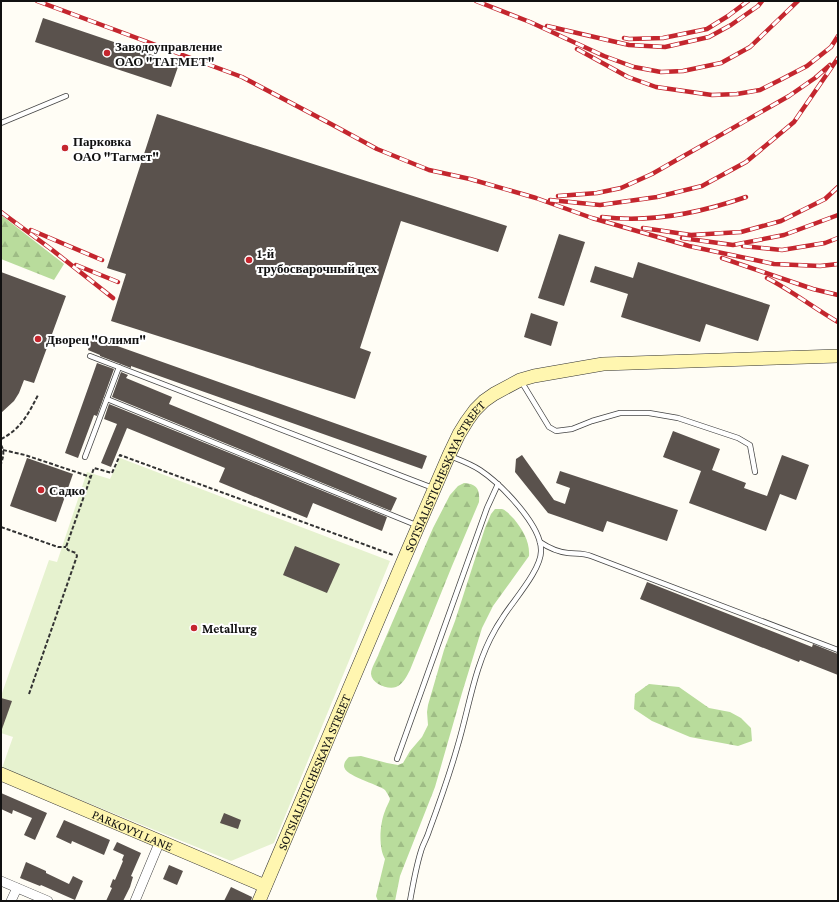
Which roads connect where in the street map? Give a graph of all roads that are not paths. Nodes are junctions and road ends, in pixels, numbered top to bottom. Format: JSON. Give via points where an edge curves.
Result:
{"nodes":[{"id":1,"x":66,"y":96,"type":"dead end"},
{"id":2,"x":1,"y":124,"type":"edge"},
{"id":3,"x":90,"y":356,"type":"dead end"},
{"id":4,"x":838,"y":356,"type":"edge"},
{"id":5,"x":119,"y":367,"type":"junction"},
{"id":6,"x":520,"y":380,"type":"junction"},
{"id":7,"x":107,"y":399,"type":"junction"},
{"id":8,"x":449,"y":455,"type":"junction"},
{"id":9,"x":85,"y":457,"type":"dead end"},
{"id":10,"x":755,"y":472,"type":"dead end"},
{"id":11,"x":498,"y":484,"type":"junction"},
{"id":12,"x":434,"y":488,"type":"junction"},
{"id":13,"x":416,"y":525,"type":"dead end"},
{"id":14,"x":540,"y":542,"type":"junction"},
{"id":15,"x":838,"y":650,"type":"edge"},
{"id":16,"x":397,"y":760,"type":"dead end"},
{"id":17,"x":1,"y":774,"type":"edge"},
{"id":18,"x":160,"y":841,"type":"junction"},
{"id":19,"x":1,"y":881,"type":"edge"},
{"id":20,"x":265,"y":886,"type":"junction"},
{"id":21,"x":17,"y":888,"type":"junction"},
{"id":22,"x":11,"y":901,"type":"edge"},
{"id":23,"x":48,"y":901,"type":"edge"},
{"id":24,"x":135,"y":901,"type":"edge"},
{"id":25,"x":259,"y":901,"type":"edge"},
{"id":26,"x":410,"y":901,"type":"edge"}],
"edges":[{"from":1,"to":2,"type":"lane"},
{"from":3,"to":5,"type":"lane"},
{"from":4,"to":6,"type":"street","name":"SOTSIALISTICHESKAYA STREET","via":[[603,364]]},
{"from":5,"to":7,"type":"lane"},
{"from":5,"to":12,"type":"lane"},
{"from":6,"to":8,"type":"street","name":"SOTSIALISTICHESKAYA STREET","via":[[494,394],[475,410]]},
{"from":6,"to":10,"type":"lane","via":[[549,427],[556,431],[572,429],[620,413],[649,413],[678,418],[738,438],[750,445]]},
{"from":7,"to":9,"type":"lane"},
{"from":7,"to":13,"type":"lane"},
{"from":8,"to":11,"type":"lane","via":[[479,469]]},
{"from":8,"to":12,"type":"street","name":"SOTSIALISTICHESKAYA STREET"},
{"from":11,"to":14,"type":"lane","via":[[531,523]]},
{"from":11,"to":16,"type":"lane","via":[[484,516]]},
{"from":12,"to":20,"type":"street","name":"SOTSIALISTICHESKAYA STREET"},
{"from":14,"to":15,"type":"lane","via":[[562,552],[591,556]]},
{"from":14,"to":26,"type":"lane","via":[[539,563],[488,642],[458,748],[421,850]]},
{"from":17,"to":18,"type":"street","name":"PARKOVYI LANE"},
{"from":18,"to":20,"type":"street","name":"PARKOVYI LANE"},
{"from":18,"to":24,"type":"street"},
{"from":19,"to":21,"type":"street"},
{"from":20,"to":25,"type":"street","name":"SOTSIALISTICHESKAYA STREET"},
{"from":21,"to":22,"type":"street"},
{"from":21,"to":23,"type":"street"}]}
